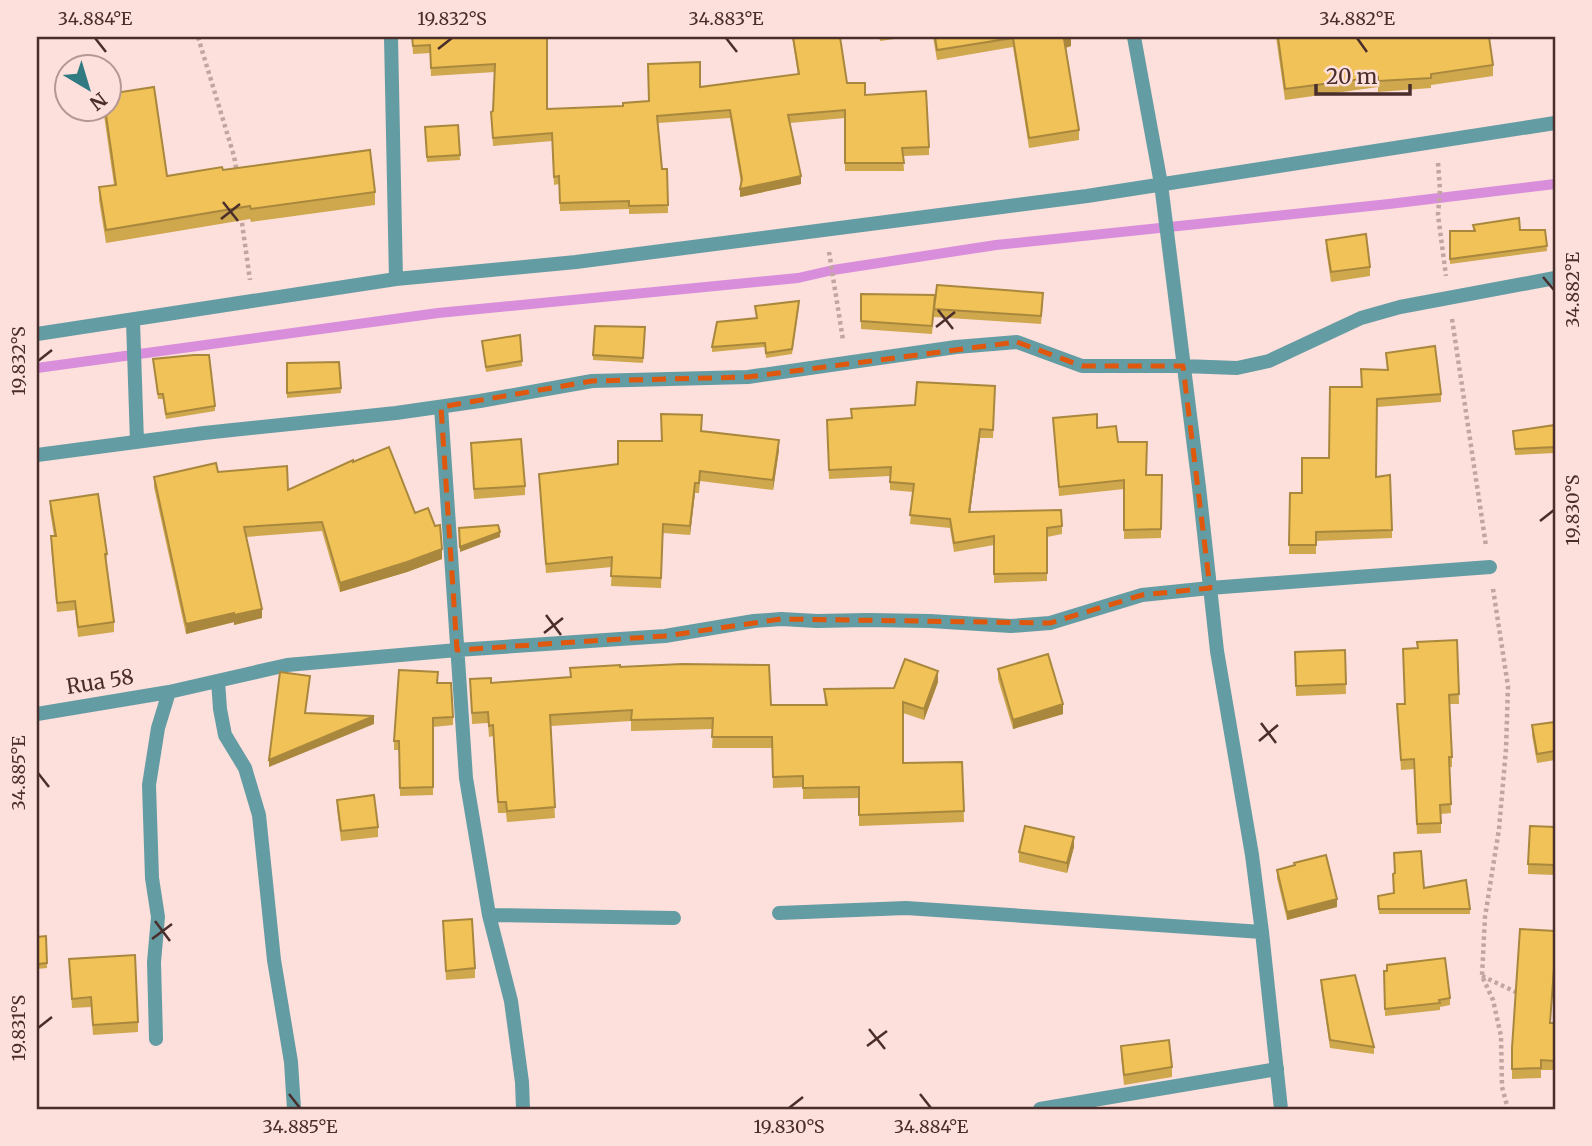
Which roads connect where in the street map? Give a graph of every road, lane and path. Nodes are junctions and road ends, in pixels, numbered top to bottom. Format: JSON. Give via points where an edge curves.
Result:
{"nodes":[{"id":1,"x":198,"y":37,"type":"edge"},
{"id":2,"x":391,"y":37,"type":"edge"},
{"id":3,"x":1135,"y":37,"type":"edge"},
{"id":4,"x":1555,"y":123,"type":"edge"},
{"id":5,"x":237,"y":178,"type":"edge"},
{"id":6,"x":1161,"y":184,"type":"junction"},
{"id":7,"x":1440,"y":190,"type":"dead end"},
{"id":8,"x":241,"y":212,"type":"edge"},
{"id":9,"x":829,"y":253,"type":"dead end"},
{"id":10,"x":1555,"y":278,"type":"edge"},
{"id":11,"x":396,"y":279,"type":"junction"},
{"id":12,"x":1448,"y":297,"type":"junction"},
{"id":13,"x":253,"y":302,"type":"junction"},
{"id":14,"x":133,"y":321,"type":"junction"},
{"id":15,"x":37,"y":334,"type":"edge"},
{"id":16,"x":846,"y":363,"type":"junction"},
{"id":17,"x":1184,"y":366,"type":"junction"},
{"id":18,"x":441,"y":407,"type":"junction"},
{"id":19,"x":138,"y":442,"type":"junction"},
{"id":20,"x":37,"y":455,"type":"edge"},
{"id":21,"x":1490,"y":567,"type":"junction"},
{"id":22,"x":1210,"y":588,"type":"junction"},
{"id":23,"x":457,"y":650,"type":"junction"},
{"id":24,"x":218,"y":681,"type":"junction"},
{"id":25,"x":169,"y":692,"type":"junction"},
{"id":26,"x":37,"y":714,"type":"edge"},
{"id":27,"x":779,"y":913,"type":"dead end"},
{"id":28,"x":489,"y":915,"type":"junction"},
{"id":29,"x":674,"y":918,"type":"dead end"},
{"id":30,"x":1262,"y":932,"type":"junction"},
{"id":31,"x":1482,"y":976,"type":"junction"},
{"id":32,"x":1530,"y":998,"type":"edge"},
{"id":33,"x":156,"y":1039,"type":"dead end"},
{"id":34,"x":1277,"y":1069,"type":"junction"},
{"id":35,"x":294,"y":1109,"type":"edge"},
{"id":36,"x":523,"y":1109,"type":"edge"},
{"id":37,"x":1040,"y":1109,"type":"edge"},
{"id":38,"x":1281,"y":1109,"type":"edge"},
{"id":39,"x":1508,"y":1109,"type":"edge"}],
"edges":[{"from":1,"to":5,"type":"path"},
{"from":2,"to":11,"type":"street"},
{"from":3,"to":6,"type":"street"},
{"from":4,"to":6,"type":"street"},
{"from":6,"to":11,"type":"street","via":[[589,261]]},
{"from":6,"to":17,"type":"street"},
{"from":7,"to":12,"type":"path","via":[[1438,215]]},
{"from":8,"to":13,"type":"path"},
{"from":9,"to":16,"type":"path"},
{"from":10,"to":12,"type":"street"},
{"from":11,"to":13,"type":"street"},
{"from":12,"to":17,"type":"street","via":[[1361,318],[1269,361],[1237,368]]},
{"from":12,"to":21,"type":"path"},
{"from":13,"to":14,"type":"street"},
{"from":14,"to":15,"type":"street"},
{"from":14,"to":19,"type":"street"},
{"from":16,"to":17,"type":"street","via":[[1017,342],[1082,366]]},
{"from":16,"to":18,"type":"street","via":[[748,377],[592,381]]},
{"from":17,"to":22,"type":"street"},
{"from":18,"to":19,"type":"street"},
{"from":18,"to":23,"type":"street"},
{"from":19,"to":20,"type":"street"},
{"from":21,"to":22,"type":"street","name":"Rua 58"},
{"from":21,"to":31,"type":"path","via":[[1508,686],[1499,829],[1485,917]]},
{"from":22,"to":23,"type":"street","name":"Rua 58","via":[[1142,595],[1050,623],[1011,626],[781,619],[665,636]]},
{"from":22,"to":30,"type":"street"},
{"from":23,"to":24,"type":"street","name":"Rua 58","via":[[287,665]]},
{"from":23,"to":28,"type":"street","via":[[466,778]]},
{"from":24,"to":25,"type":"street","name":"Rua 58"},
{"from":24,"to":35,"type":"street","via":[[225,735],[245,768],[259,815]]},
{"from":25,"to":26,"type":"street","name":"Rua 58"},
{"from":25,"to":33,"type":"street","via":[[149,785],[158,917]]},
{"from":27,"to":30,"type":"street","via":[[906,908]]},
{"from":28,"to":29,"type":"street"},
{"from":28,"to":36,"type":"street","via":[[511,1001]]},
{"from":30,"to":34,"type":"street"},
{"from":31,"to":32,"type":"path"},
{"from":31,"to":39,"type":"path","via":[[1501,1036],[1502,1087]]},
{"from":34,"to":37,"type":"street"},
{"from":34,"to":38,"type":"street"}]}
